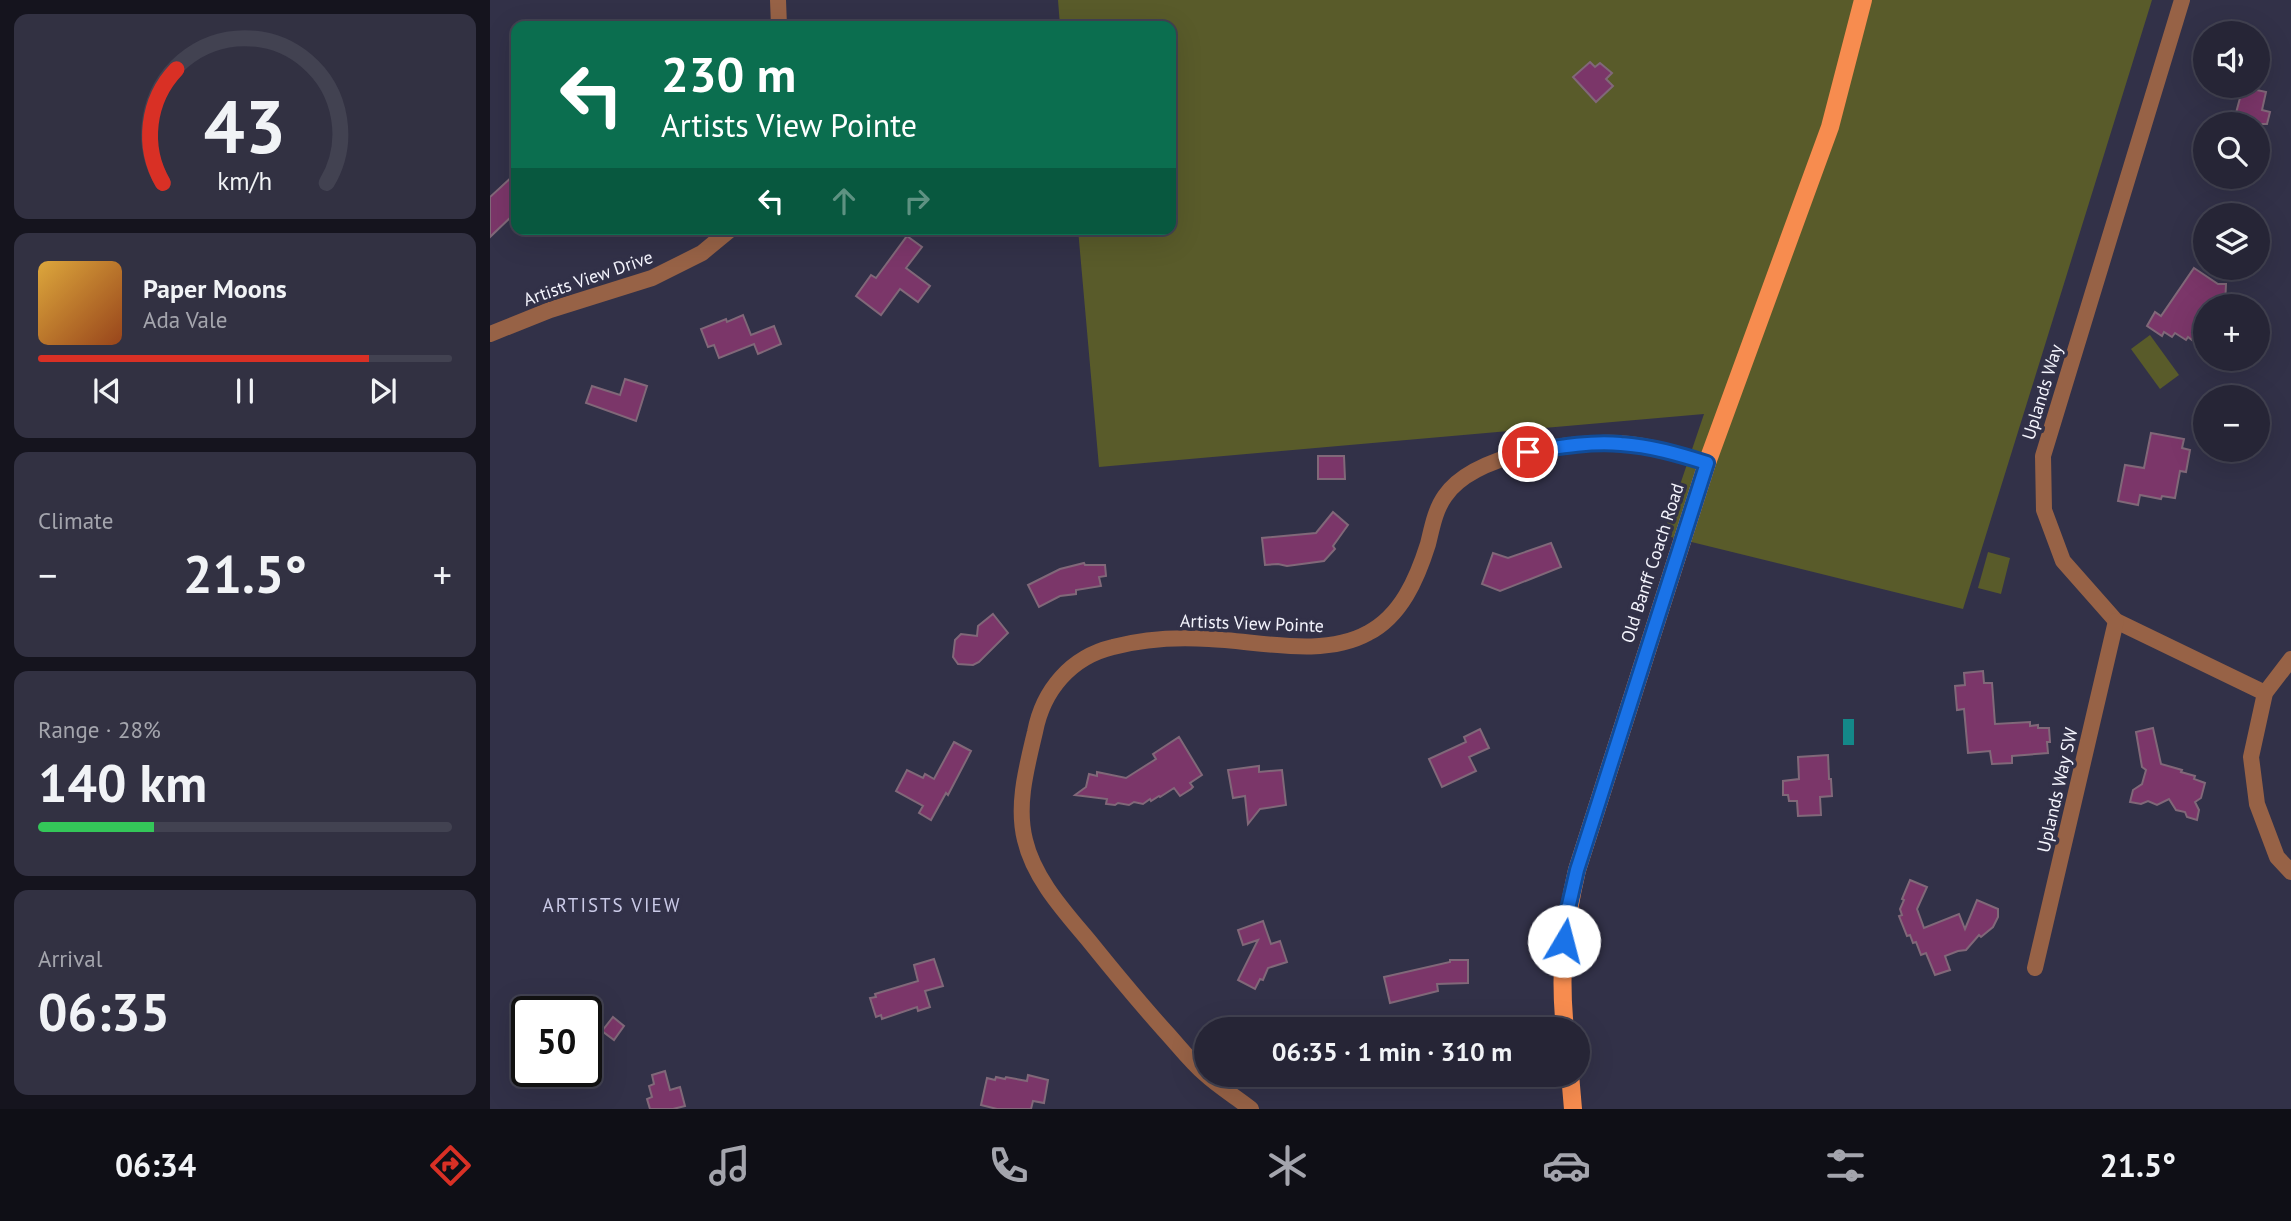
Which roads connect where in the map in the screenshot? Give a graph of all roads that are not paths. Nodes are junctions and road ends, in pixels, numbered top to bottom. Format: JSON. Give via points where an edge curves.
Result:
{"nodes":[{"id":1,"x":778,"y":0,"type":"edge"},
{"id":2,"x":1863,"y":0,"type":"edge"},
{"id":3,"x":2182,"y":0,"type":"edge"},
{"id":4,"x":779,"y":21,"type":"edge"},
{"id":5,"x":724,"y":235,"type":"edge"},
{"id":6,"x":490,"y":334,"type":"edge"},
{"id":7,"x":1707,"y":463,"type":"junction"},
{"id":8,"x":2116,"y":621,"type":"junction"},
{"id":9,"x":2291,"y":659,"type":"edge"},
{"id":10,"x":2264,"y":694,"type":"junction"},
{"id":11,"x":2291,"y":872,"type":"edge"},
{"id":12,"x":2035,"y":968,"type":"dead end"},
{"id":13,"x":1564,"y":1017,"type":"edge"},
{"id":14,"x":1571,"y":1087,"type":"edge"},
{"id":15,"x":1251,"y":1109,"type":"edge"},
{"id":16,"x":1573,"y":1109,"type":"edge"}],
"edges":[{"from":1,"to":4,"type":"street"},
{"from":2,"to":7,"type":"main road","name":"Old Banff Coach Road","via":[[1830,127]]},
{"from":3,"to":8,"type":"street","name":"Uplands Way","via":[[2043,456],[2044,510],[2063,561]]},
{"from":5,"to":6,"type":"street","name":"Artists View Drive","via":[[702,253],[652,278]]},
{"from":7,"to":13,"type":"main road","name":"Old Banff Coach Road","via":[[1577,870],[1565,922]]},
{"from":7,"to":15,"type":"street","name":"Artists View Pointe","via":[[1618,443],[1564,446],[1494,460],[1445,496],[1410,589],[1390,619],[1368,634],[1324,646],[1207,639],[1140,641],[1076,662],[1048,694],[1037,720],[1021,811],[1030,859],[1066,913],[1137,1000],[1204,1073]]},
{"from":8,"to":10,"type":"street","name":"Uplands Way"},
{"from":8,"to":12,"type":"street","name":"Uplands Way SW"},
{"from":9,"to":10,"type":"street"},
{"from":10,"to":11,"type":"street","via":[[2250,757],[2255,792],[2277,857]]},
{"from":14,"to":16,"type":"main road"}]}
